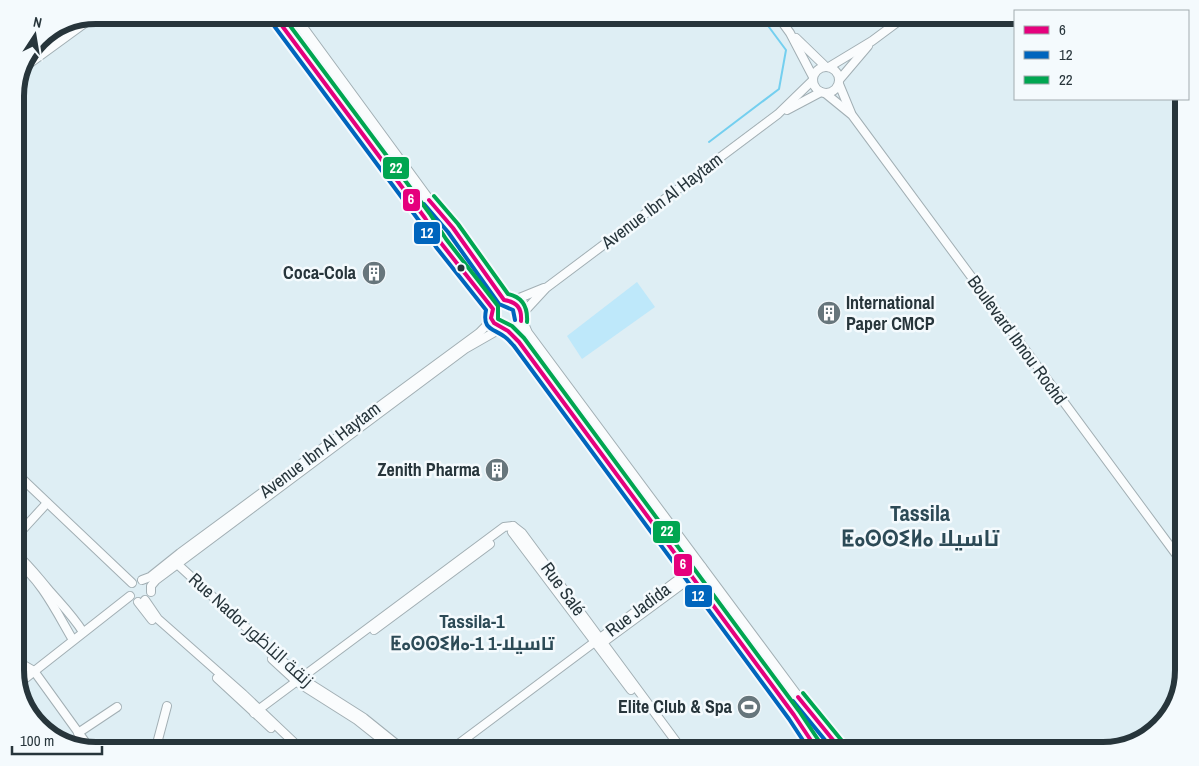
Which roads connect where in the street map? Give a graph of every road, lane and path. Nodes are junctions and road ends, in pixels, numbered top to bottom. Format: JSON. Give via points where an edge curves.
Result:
{"nodes":[{"id":1,"x":281,"y":24,"type":"edge"},
{"id":2,"x":299,"y":24,"type":"edge"},
{"id":3,"x":783,"y":24,"type":"edge"},
{"id":4,"x":895,"y":24,"type":"edge"},
{"id":5,"x":66,"y":32,"type":"edge"},
{"id":6,"x":790,"y":34,"type":"junction"},
{"id":7,"x":872,"y":41,"type":"junction"},
{"id":8,"x":34,"y":59,"type":"edge"},
{"id":9,"x":827,"y":67,"type":"junction"},
{"id":10,"x":813,"y":79,"type":"junction"},
{"id":11,"x":839,"y":81,"type":"junction"},
{"id":12,"x":823,"y":93,"type":"junction"},
{"id":13,"x":778,"y":114,"type":"junction"},
{"id":14,"x":852,"y":115,"type":"junction"},
{"id":15,"x":546,"y":288,"type":"junction"},
{"id":16,"x":508,"y":301,"type":"junction"},
{"id":17,"x":492,"y":311,"type":"junction"},
{"id":18,"x":522,"y":317,"type":"junction"},
{"id":19,"x":503,"y":330,"type":"junction"},
{"id":20,"x":24,"y":481,"type":"edge"},
{"id":21,"x":274,"y":488,"type":"junction"},
{"id":22,"x":47,"y":503,"type":"junction"},
{"id":23,"x":24,"y":528,"type":"edge"},
{"id":24,"x":1175,"y":553,"type":"edge"},
{"id":25,"x":173,"y":563,"type":"junction"},
{"id":26,"x":24,"y":564,"type":"edge"},
{"id":27,"x":24,"y":567,"type":"edge"},
{"id":28,"x":702,"y":567,"type":"junction"},
{"id":29,"x":690,"y":575,"type":"junction"},
{"id":30,"x":142,"y":580,"type":"junction"},
{"id":31,"x":132,"y":583,"type":"junction"},
{"id":32,"x":150,"y":592,"type":"junction"},
{"id":33,"x":130,"y":596,"type":"junction"},
{"id":34,"x":142,"y":601,"type":"junction"},
{"id":35,"x":83,"y":632,"type":"junction"},
{"id":36,"x":73,"y":640,"type":"junction"},
{"id":37,"x":599,"y":642,"type":"junction"},
{"id":38,"x":24,"y":665,"type":"edge"},
{"id":39,"x":34,"y":671,"type":"junction"},
{"id":40,"x":24,"y":679,"type":"edge"},
{"id":41,"x":301,"y":682,"type":"junction"},
{"id":42,"x":167,"y":706,"type":"dead end"},
{"id":43,"x":117,"y":707,"type":"dead end"},
{"id":44,"x":259,"y":713,"type":"junction"},
{"id":45,"x":78,"y":733,"type":"junction"},
{"id":46,"x":84,"y":741,"type":"edge"},
{"id":47,"x":157,"y":742,"type":"edge"},
{"id":48,"x":287,"y":742,"type":"edge"},
{"id":49,"x":293,"y":742,"type":"edge"},
{"id":50,"x":385,"y":742,"type":"edge"},
{"id":51,"x":394,"y":742,"type":"edge"},
{"id":52,"x":461,"y":742,"type":"edge"},
{"id":53,"x":468,"y":742,"type":"edge"},
{"id":54,"x":671,"y":742,"type":"edge"},
{"id":55,"x":676,"y":742,"type":"edge"},
{"id":56,"x":812,"y":742,"type":"edge"},
{"id":57,"x":834,"y":742,"type":"edge"}],
"edges":[{"from":1,"to":17,"type":"street"},
{"from":2,"to":16,"type":"street","via":[[430,202]]},
{"from":3,"to":6,"type":"street"},
{"from":4,"to":7,"type":"street"},
{"from":5,"to":8,"type":"street"},
{"from":6,"to":9,"type":"street"},
{"from":6,"to":10,"type":"street"},
{"from":7,"to":9,"type":"street"},
{"from":7,"to":11,"type":"street"},
{"from":9,"to":10,"type":"street","via":[[817,70]]},
{"from":9,"to":11,"type":"street","via":[[836,71]]},
{"from":10,"to":12,"type":"street","via":[[814,86]]},
{"from":10,"to":13,"type":"street","name":"Avenue Ibn Al Haytam"},
{"from":11,"to":12,"type":"street","via":[[834,91]]},
{"from":11,"to":14,"type":"street","name":"Boulevard Ibnou Rochd"},
{"from":12,"to":13,"type":"street","name":"Avenue Ibn Al Haytam"},
{"from":12,"to":14,"type":"street","name":"Boulevard Ibnou Rochd"},
{"from":13,"to":15,"type":"street","name":"Avenue Ibn Al Haytam"},
{"from":14,"to":24,"type":"street","name":"Boulevard Ibnou Rochd"},
{"from":15,"to":16,"type":"street","name":"Avenue Ibn Al Haytam"},
{"from":15,"to":18,"type":"street","name":"Avenue Ibn Al Haytam"},
{"from":16,"to":17,"type":"street","via":[[496,305]]},
{"from":16,"to":18,"type":"street","via":[[519,307]]},
{"from":17,"to":19,"type":"street","via":[[493,322]]},
{"from":17,"to":21,"type":"street","name":"Avenue Ibn Al Haytam","via":[[479,333]]},
{"from":18,"to":19,"type":"street","via":[[517,326]]},
{"from":18,"to":28,"type":"street","via":[[527,333]]},
{"from":19,"to":21,"type":"street","name":"Avenue Ibn Al Haytam","via":[[465,349]]},
{"from":19,"to":29,"type":"street","via":[[519,342]]},
{"from":20,"to":22,"type":"street"},
{"from":21,"to":25,"type":"street","name":"Avenue Ibn Al Haytam"},
{"from":22,"to":23,"type":"street"},
{"from":22,"to":31,"type":"street"},
{"from":25,"to":30,"type":"street","name":"Avenue Ibn Al Haytam"},
{"from":25,"to":32,"type":"street","name":"Avenue Ibn Al Haytam","via":[[154,581]]},
{"from":25,"to":41,"type":"street","name":"Rue Nador زنقة الناظور"},
{"from":26,"to":35,"type":"street","via":[[32,568]]},
{"from":27,"to":36,"type":"street"},
{"from":28,"to":29,"type":"street","name":"Rue Jadida","via":[[695,568]]},
{"from":28,"to":57,"type":"street"},
{"from":29,"to":37,"type":"street","name":"Rue Jadida"},
{"from":29,"to":56,"type":"street"},
{"from":30,"to":31,"type":"street"},
{"from":30,"to":32,"type":"street"},
{"from":31,"to":33,"type":"street","via":[[128,590]]},
{"from":32,"to":34,"type":"street"},
{"from":33,"to":34,"type":"street"},
{"from":33,"to":35,"type":"street"},
{"from":34,"to":44,"type":"street"},
{"from":35,"to":36,"type":"street"},
{"from":36,"to":39,"type":"street"},
{"from":37,"to":41,"type":"street","name":"Rue Salé","via":[[522,532],[504,527]]},
{"from":37,"to":52,"type":"street","name":"Rue Jadida"},
{"from":37,"to":53,"type":"street","name":"Rue Jadida"},
{"from":37,"to":54,"type":"street","name":"Rue Salé"},
{"from":37,"to":55,"type":"street","name":"Rue Salé"},
{"from":38,"to":39,"type":"street"},
{"from":39,"to":40,"type":"street"},
{"from":39,"to":45,"type":"street"},
{"from":41,"to":44,"type":"street"},
{"from":41,"to":50,"type":"street","name":"Rue Nador زنقة الناظور"},
{"from":41,"to":51,"type":"street","name":"Rue Nador زنقة الناظور","via":[[364,718]]},
{"from":42,"to":47,"type":"street"},
{"from":43,"to":45,"type":"street"},
{"from":44,"to":48,"type":"street"},
{"from":44,"to":49,"type":"street"},
{"from":45,"to":46,"type":"street"}]}
